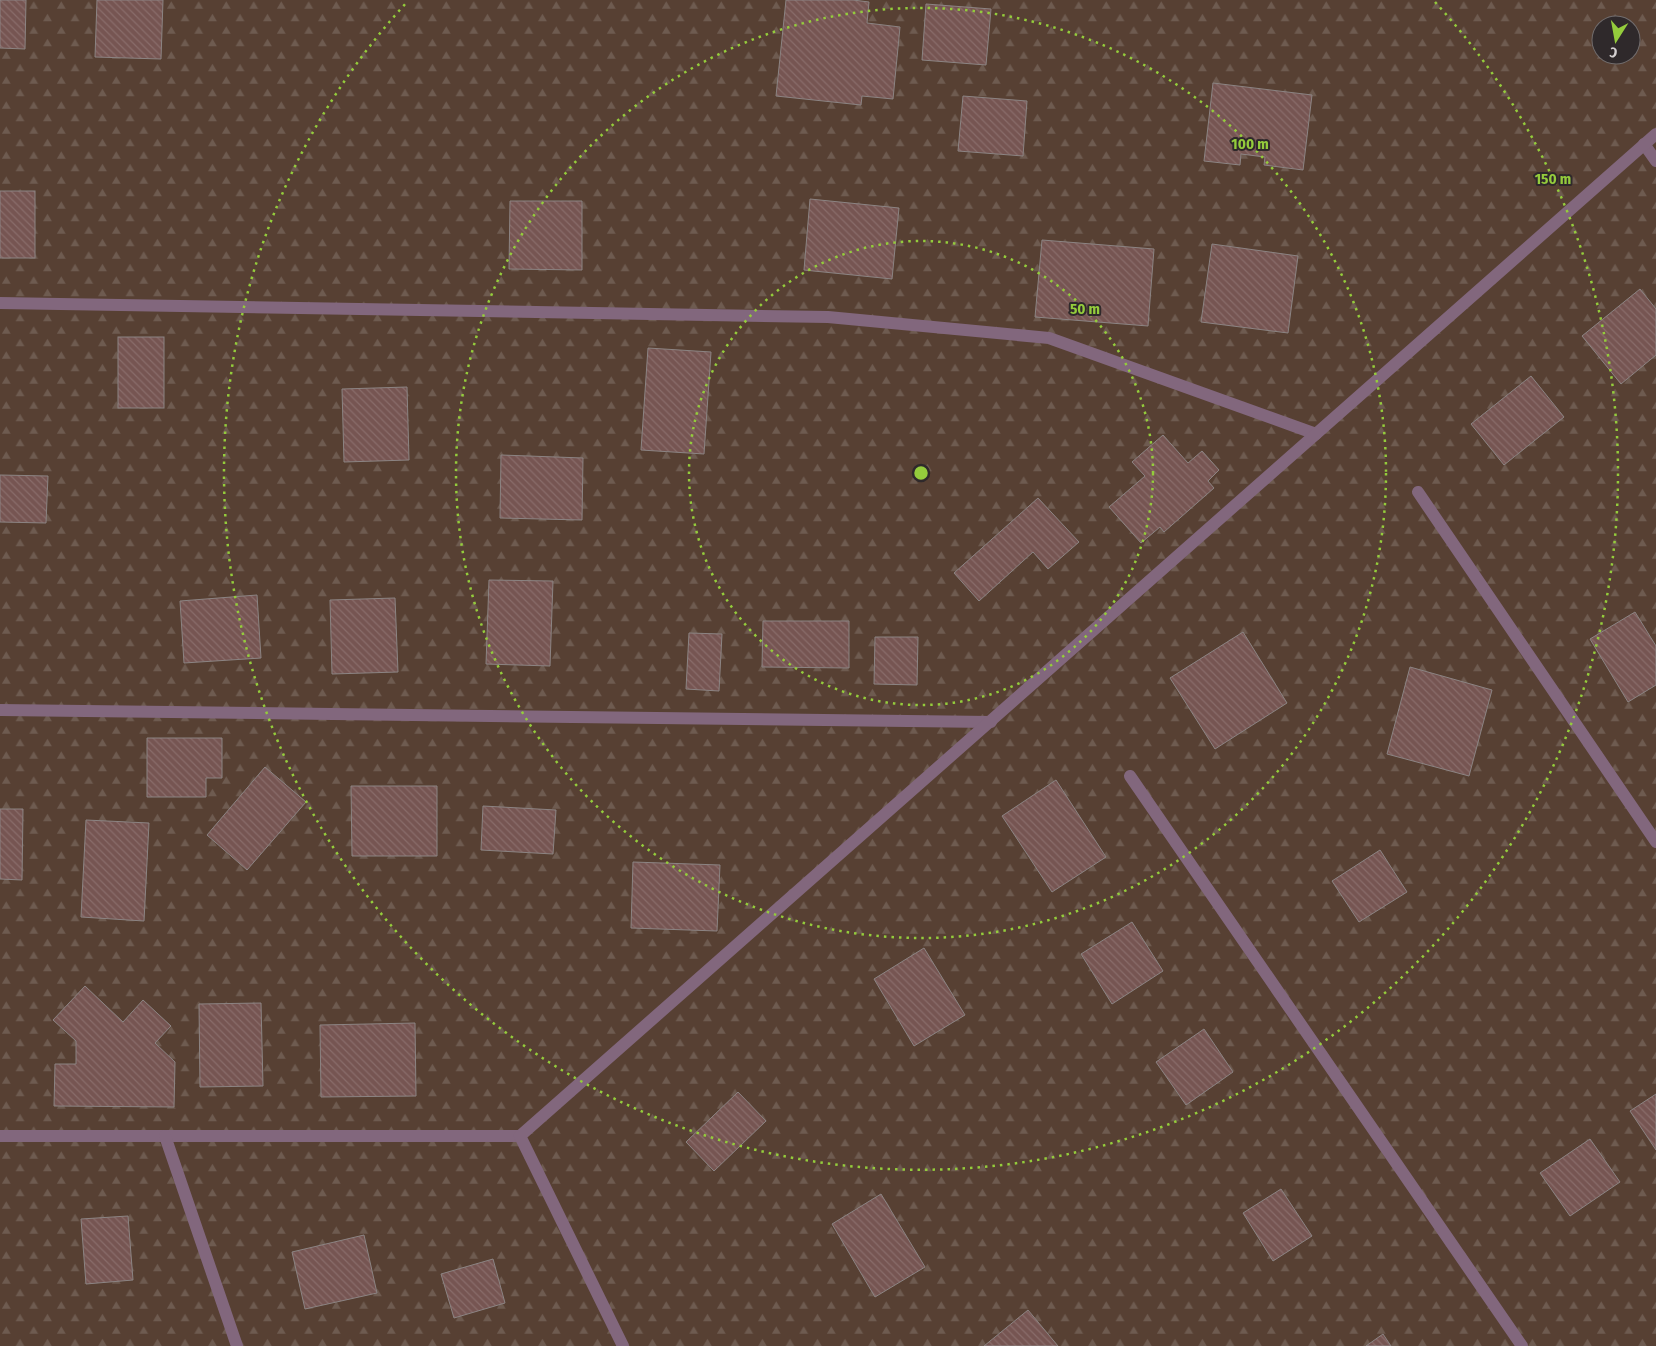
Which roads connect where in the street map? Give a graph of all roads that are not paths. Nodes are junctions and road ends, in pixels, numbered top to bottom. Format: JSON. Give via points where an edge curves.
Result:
{"nodes":[{"id":1,"x":1656,"y":134,"type":"edge"},
{"id":2,"x":1644,"y":144,"type":"junction"},
{"id":3,"x":1656,"y":161,"type":"edge"},
{"id":4,"x":0,"y":303,"type":"edge"},
{"id":5,"x":1316,"y":434,"type":"junction"},
{"id":6,"x":1418,"y":492,"type":"dead end"},
{"id":7,"x":0,"y":710,"type":"edge"},
{"id":8,"x":991,"y":722,"type":"junction"},
{"id":9,"x":1130,"y":776,"type":"dead end"},
{"id":10,"x":1656,"y":842,"type":"edge"},
{"id":11,"x":0,"y":1136,"type":"edge"},
{"id":12,"x":165,"y":1136,"type":"junction"},
{"id":13,"x":520,"y":1136,"type":"junction"},
{"id":14,"x":1518,"y":1345,"type":"edge"},
{"id":15,"x":237,"y":1346,"type":"edge"},
{"id":16,"x":623,"y":1346,"type":"edge"}],
"edges":[{"from":1,"to":2,"type":"street"},
{"from":2,"to":3,"type":"street"},
{"from":2,"to":5,"type":"street"},
{"from":4,"to":5,"type":"street","via":[[828,317],[1049,338]]},
{"from":5,"to":8,"type":"street"},
{"from":6,"to":10,"type":"street"},
{"from":7,"to":8,"type":"street"},
{"from":8,"to":13,"type":"street"},
{"from":9,"to":14,"type":"street"},
{"from":11,"to":12,"type":"street"},
{"from":12,"to":13,"type":"street"},
{"from":12,"to":15,"type":"street"},
{"from":13,"to":16,"type":"street"}]}
